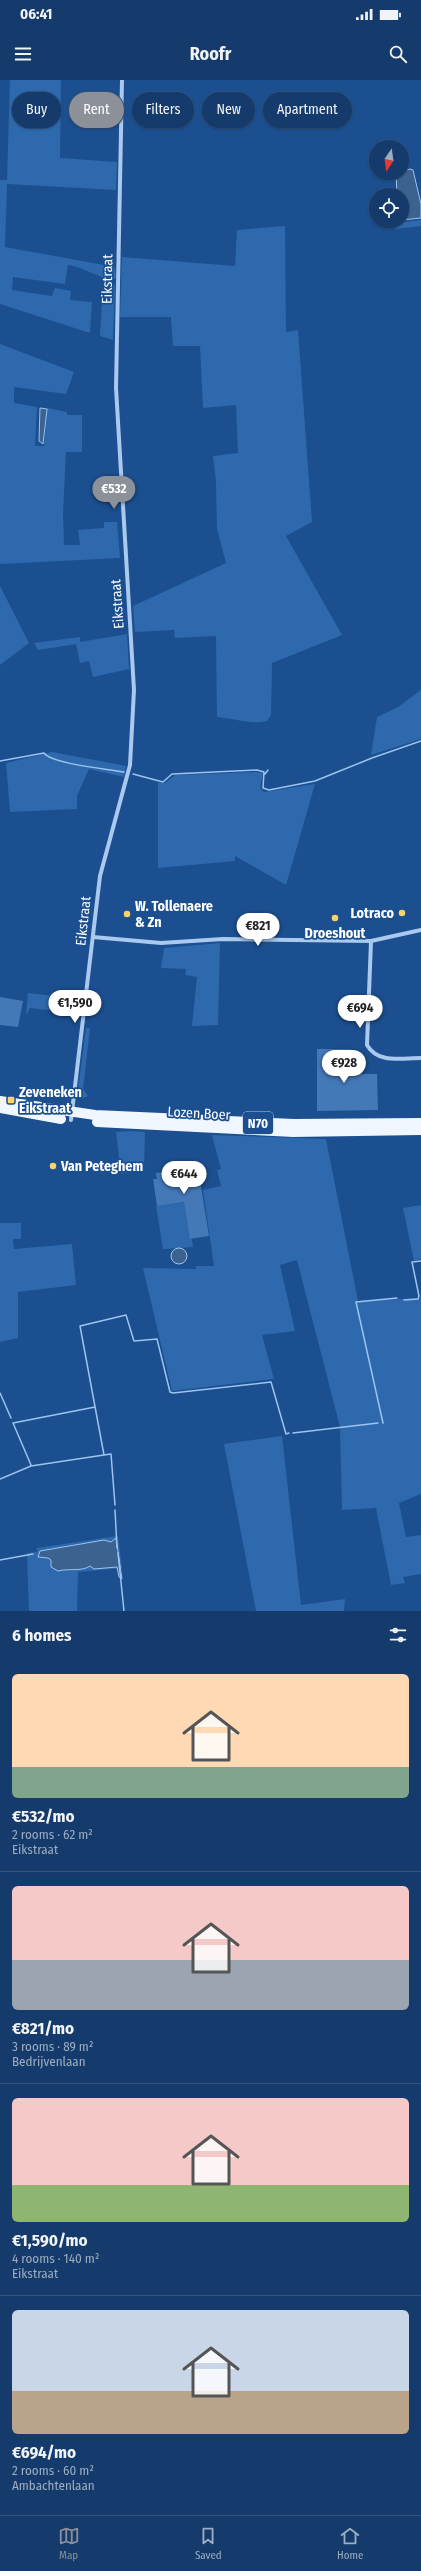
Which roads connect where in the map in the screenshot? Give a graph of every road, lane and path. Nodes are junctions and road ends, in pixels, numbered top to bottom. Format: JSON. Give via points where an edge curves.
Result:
{"nodes":[{"id":1,"x":122,"y":80,"type":"edge"},
{"id":2,"x":421,"y":930,"type":"edge"},
{"id":3,"x":93,"y":937,"type":"junction"},
{"id":4,"x":371,"y":941,"type":"junction"},
{"id":5,"x":421,"y":1058,"type":"edge"},
{"id":6,"x":0,"y":1101,"type":"edge"},
{"id":7,"x":0,"y":1108,"type":"edge"},
{"id":8,"x":72,"y":1117,"type":"junction"},
{"id":9,"x":421,"y":1123,"type":"edge"},
{"id":10,"x":421,"y":1130,"type":"edge"}],
"edges":[{"from":1,"to":3,"type":"street","name":"Eikstraat","via":[[116,388],[134,690],[128,779],[100,876]]},
{"from":2,"to":4,"type":"street"},
{"from":3,"to":4,"type":"street","via":[[161,943],[223,939]]},
{"from":3,"to":8,"type":"street","name":"Eikstraat"},
{"from":4,"to":5,"type":"street","via":[[367,1045],[372,1053],[381,1058]]},
{"from":6,"to":8,"type":"main road","number":"N70"},
{"from":7,"to":8,"type":"main road","name":"Lozen Boer","number":"N70"},
{"from":8,"to":9,"type":"main road","name":"Lozen Boer","number":"N70","via":[[294,1124]]},
{"from":8,"to":10,"type":"main road","name":"Lozen Boer","number":"N70","via":[[294,1132]]}]}
